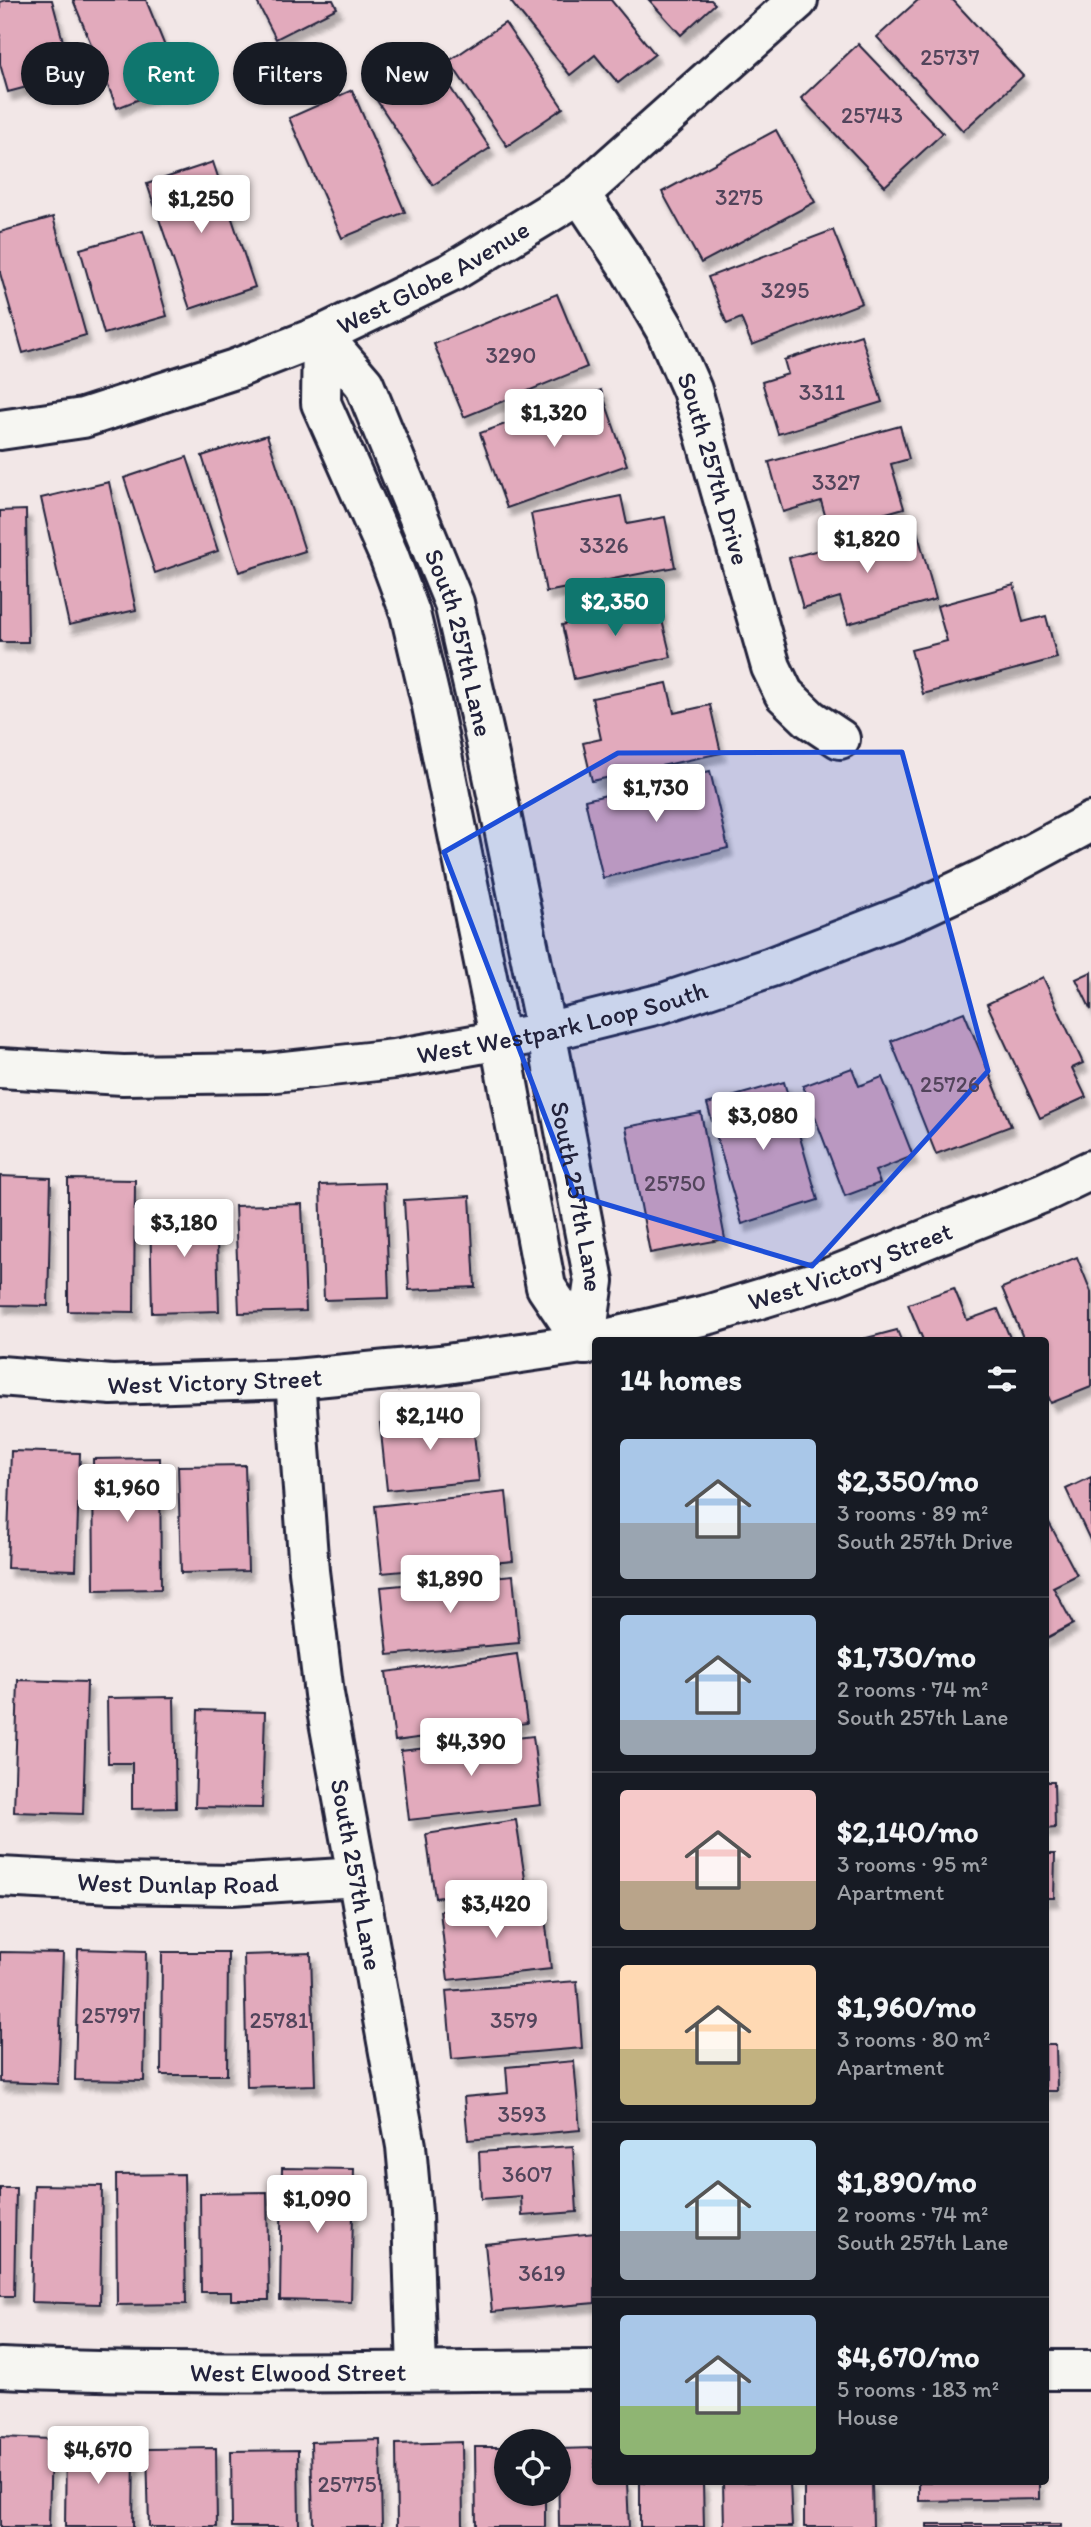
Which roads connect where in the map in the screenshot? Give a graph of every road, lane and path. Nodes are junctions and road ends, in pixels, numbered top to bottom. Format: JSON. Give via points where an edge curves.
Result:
{"nodes":[{"id":1,"x":799,"y":0,"type":"edge"},
{"id":2,"x":580,"y":194,"type":"junction"},
{"id":3,"x":322,"y":335,"type":"junction"},
{"id":4,"x":0,"y":429,"type":"edge"},
{"id":5,"x":840,"y":739,"type":"dead end"},
{"id":6,"x":1091,"y":822,"type":"edge"},
{"id":7,"x":546,"y":1031,"type":"junction"},
{"id":8,"x":500,"y":1041,"type":"junction"},
{"id":9,"x":0,"y":1068,"type":"edge"},
{"id":10,"x":1091,"y":1170,"type":"edge"},
{"id":11,"x":594,"y":1337,"type":"edge"},
{"id":12,"x":615,"y":1337,"type":"edge"},
{"id":13,"x":592,"y":1340,"type":"edge"},
{"id":14,"x":592,"y":1342,"type":"edge"},
{"id":15,"x":0,"y":1376,"type":"edge"},
{"id":16,"x":295,"y":1378,"type":"junction"},
{"id":17,"x":0,"y":1877,"type":"edge"},
{"id":18,"x":358,"y":1877,"type":"junction"},
{"id":19,"x":0,"y":2368,"type":"edge"},
{"id":20,"x":1049,"y":2370,"type":"edge"},
{"id":21,"x":1091,"y":2370,"type":"edge"},
{"id":22,"x":417,"y":2371,"type":"junction"},
{"id":23,"x":592,"y":2371,"type":"edge"}],
"edges":[{"from":1,"to":2,"type":"street","name":"West Globe Avenue"},
{"from":2,"to":3,"type":"street","name":"West Globe Avenue","via":[[452,272]]},
{"from":2,"to":5,"type":"street","name":"South 257th Drive","via":[[665,329],[692,390],[771,667],[784,694]]},
{"from":3,"to":4,"type":"street","name":"West Globe Avenue","via":[[235,369],[83,418]]},
{"from":3,"to":7,"type":"street","name":"South 257th Lane","via":[[363,384],[454,603]]},
{"from":3,"to":8,"type":"street","name":"South 257th Lane","via":[[321,403],[410,613]]},
{"from":6,"to":7,"type":"street","name":"West Westpark Loop South","via":[[908,914],[771,967],[663,1003]]},
{"from":7,"to":8,"type":"street","name":"West Westpark Loop South"},
{"from":7,"to":11,"type":"street","name":"South 257th Lane","via":[[594,1280]]},
{"from":8,"to":9,"type":"street","name":"West Westpark Loop South","via":[[395,1059],[267,1073],[123,1074]]},
{"from":8,"to":13,"type":"street","name":"South 257th Lane","via":[[546,1286]]},
{"from":10,"to":12,"type":"street","name":"West Victory Street","via":[[831,1277]]},
{"from":14,"to":16,"type":"street","name":"West Victory Street","via":[[440,1365]]},
{"from":15,"to":16,"type":"street","name":"West Victory Street","via":[[112,1385]]},
{"from":16,"to":18,"type":"street","name":"South 257th Lane","via":[[316,1635]]},
{"from":17,"to":18,"type":"street","name":"West Dunlap Road","via":[[232,1885]]},
{"from":18,"to":22,"type":"street","name":"South 257th Lane","via":[[406,2146]]},
{"from":19,"to":22,"type":"street","name":"West Elwood Street"},
{"from":20,"to":21,"type":"street"},
{"from":22,"to":23,"type":"street","name":"West Elwood Street"}]}
